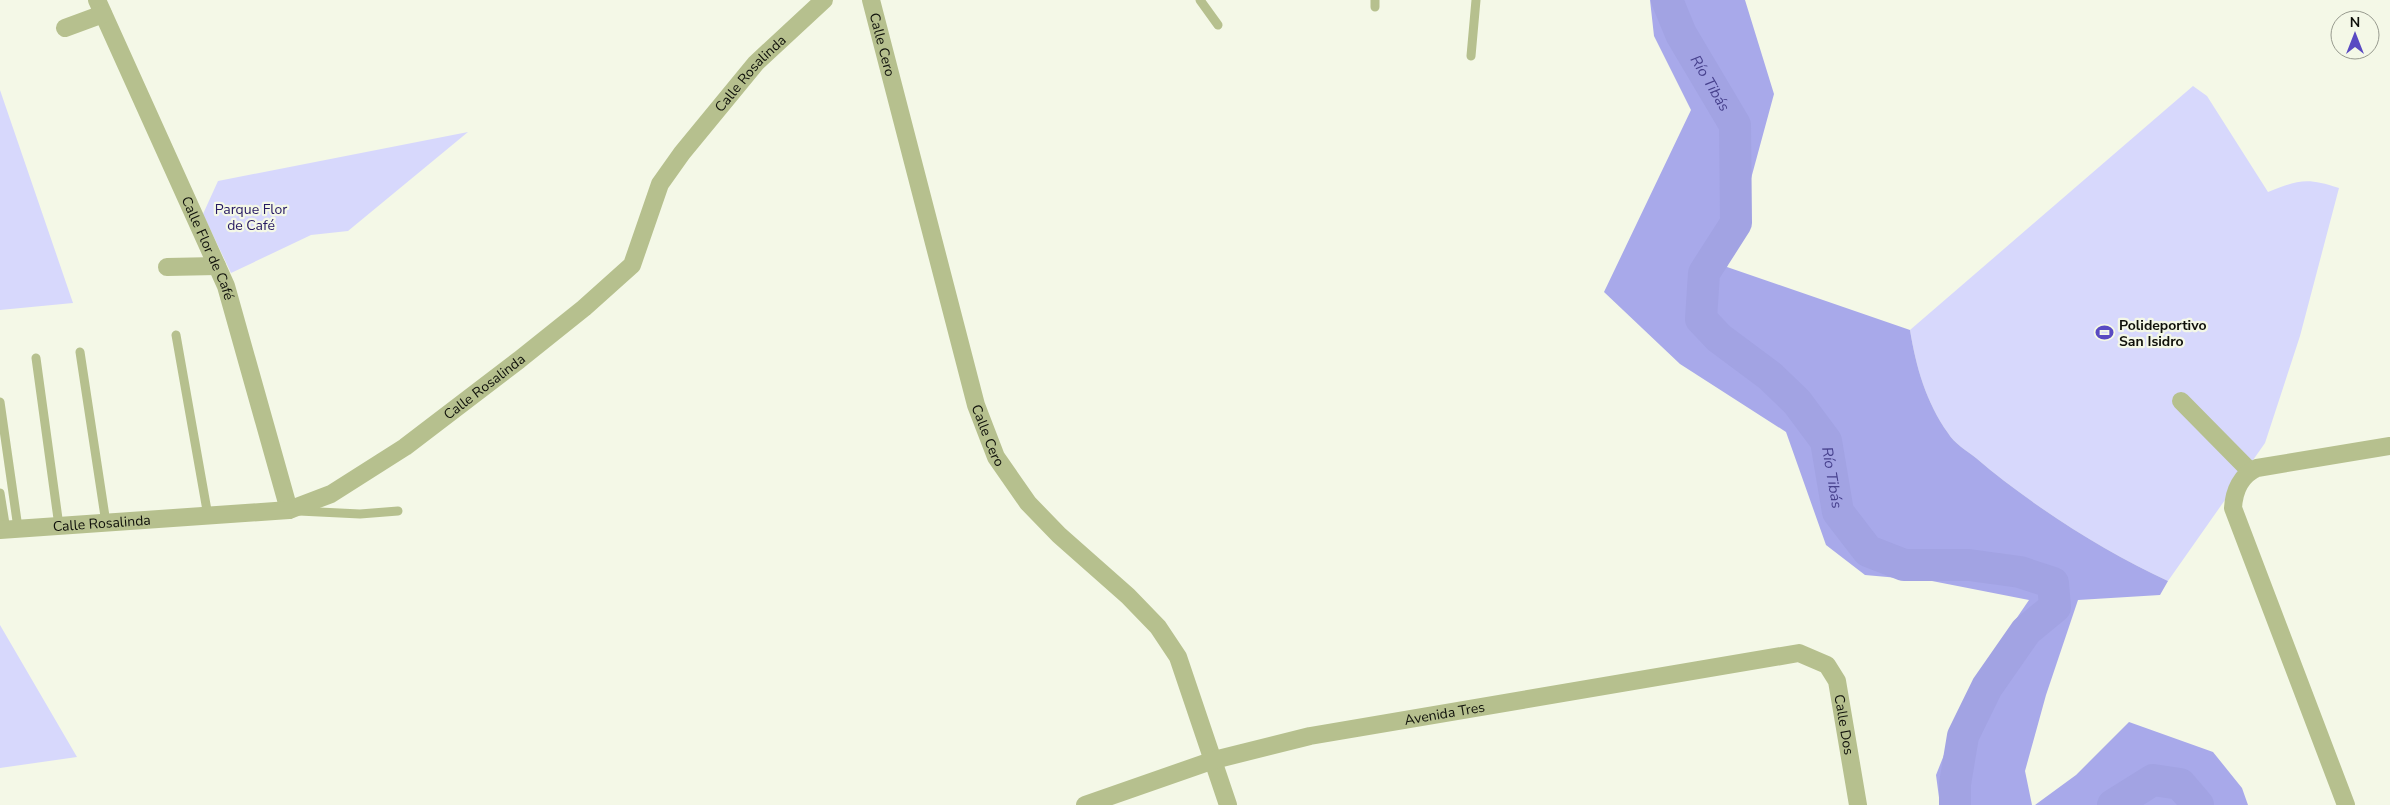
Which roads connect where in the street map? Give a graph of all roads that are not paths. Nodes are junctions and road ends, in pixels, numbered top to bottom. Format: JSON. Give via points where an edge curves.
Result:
{"nodes":[{"id":1,"x":824,"y":0,"type":"edge"},
{"id":2,"x":871,"y":0,"type":"edge"},
{"id":3,"x":1200,"y":0,"type":"edge"},
{"id":4,"x":1476,"y":0,"type":"edge"},
{"id":5,"x":100,"y":7,"type":"edge"},
{"id":6,"x":1218,"y":25,"type":"dead end"},
{"id":7,"x":65,"y":28,"type":"dead end"},
{"id":8,"x":1471,"y":56,"type":"dead end"},
{"id":9,"x":167,"y":266,"type":"dead end"},
{"id":10,"x":217,"y":266,"type":"junction"},
{"id":11,"x":176,"y":335,"type":"dead end"},
{"id":12,"x":80,"y":352,"type":"dead end"},
{"id":13,"x":36,"y":358,"type":"dead end"},
{"id":14,"x":2181,"y":401,"type":"dead end"},
{"id":15,"x":0,"y":402,"type":"edge"},
{"id":16,"x":2390,"y":446,"type":"edge"},
{"id":17,"x":2250,"y":471,"type":"junction"},
{"id":18,"x":0,"y":493,"type":"edge"},
{"id":19,"x":289,"y":510,"type":"junction"},
{"id":20,"x":398,"y":511,"type":"dead end"},
{"id":21,"x":208,"y":516,"type":"junction"},
{"id":22,"x":106,"y":523,"type":"junction"},
{"id":23,"x":59,"y":526,"type":"junction"},
{"id":24,"x":8,"y":529,"type":"edge"},
{"id":25,"x":1812,"y":656,"type":"joint"},
{"id":26,"x":1214,"y":760,"type":"junction"},
{"id":27,"x":1085,"y":805,"type":"edge"},
{"id":28,"x":1228,"y":805,"type":"edge"},
{"id":29,"x":1858,"y":805,"type":"edge"},
{"id":30,"x":2346,"y":805,"type":"edge"}],
"edges":[{"from":1,"to":19,"type":"street","name":"Calle Rosalinda","via":[[756,63],[682,153],[660,184],[632,265],[526,355],[404,447],[331,494]]},
{"from":2,"to":26,"type":"street","name":"Calle Cero","via":[[976,405],[996,457],[1028,503],[1158,627],[1178,657]]},
{"from":3,"to":6,"type":"lane"},
{"from":4,"to":8,"type":"lane"},
{"from":5,"to":7,"type":"street"},
{"from":5,"to":10,"type":"street","name":"Calle Flor de Café"},
{"from":9,"to":10,"type":"street"},
{"from":10,"to":19,"type":"street","name":"Calle Flor de Café","via":[[226,286]]},
{"from":11,"to":21,"type":"lane"},
{"from":12,"to":22,"type":"lane"},
{"from":13,"to":23,"type":"lane"},
{"from":14,"to":17,"type":"street"},
{"from":15,"to":24,"type":"lane"},
{"from":16,"to":17,"type":"street"},
{"from":17,"to":30,"type":"street","via":[[2239,485],[2233,508]]},
{"from":18,"to":24,"type":"lane"},
{"from":19,"to":20,"type":"lane","via":[[360,514]]},
{"from":19,"to":21,"type":"street","name":"Calle Rosalinda"},
{"from":21,"to":22,"type":"street","name":"Calle Rosalinda"},
{"from":22,"to":23,"type":"street","name":"Calle Rosalinda"},
{"from":23,"to":24,"type":"street","name":"Calle Rosalinda"},
{"from":25,"to":26,"type":"street","name":"Avenida Tres","via":[[1790,654],[1320,734]]},
{"from":25,"to":29,"type":"street","name":"Calle Dos","via":[[1827,664],[1837,681]]},
{"from":26,"to":27,"type":"street","name":"Avenida Tres"},
{"from":26,"to":28,"type":"street","name":"Calle Cero"}]}
